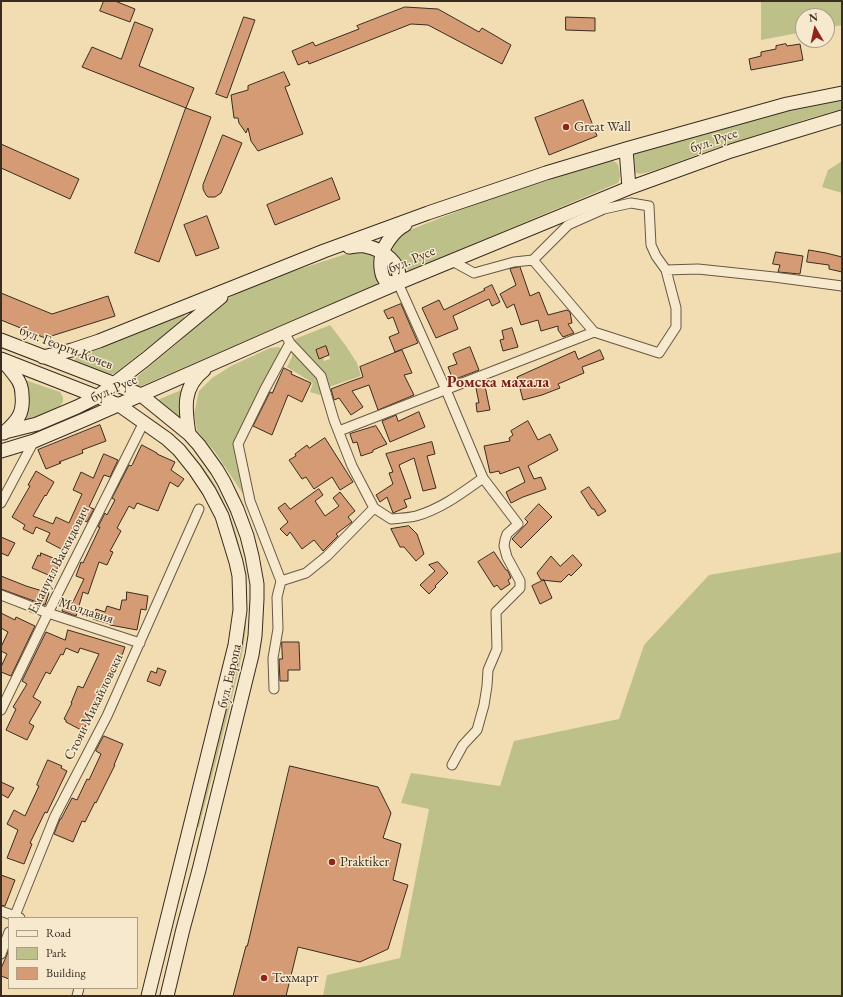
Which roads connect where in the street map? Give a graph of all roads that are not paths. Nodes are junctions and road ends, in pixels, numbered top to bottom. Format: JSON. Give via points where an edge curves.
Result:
{"nodes":[{"id":1,"x":842,"y":93,"type":"edge"},
{"id":2,"x":842,"y":118,"type":"edge"},
{"id":3,"x":626,"y":149,"type":"junction"},
{"id":4,"x":629,"y":188,"type":"junction"},
{"id":5,"x":428,"y":214,"type":"junction"},
{"id":6,"x":324,"y":252,"type":"junction"},
{"id":7,"x":383,"y":252,"type":"junction"},
{"id":8,"x":533,"y":260,"type":"junction"},
{"id":9,"x":452,"y":261,"type":"junction"},
{"id":10,"x":666,"y":270,"type":"junction"},
{"id":11,"x":398,"y":283,"type":"junction"},
{"id":12,"x":238,"y":286,"type":"junction"},
{"id":13,"x":842,"y":286,"type":"edge"},
{"id":14,"x":594,"y":332,"type":"junction"},
{"id":15,"x":287,"y":338,"type":"junction"},
{"id":16,"x":1,"y":340,"type":"edge"},
{"id":17,"x":43,"y":357,"type":"junction"},
{"id":18,"x":1,"y":359,"type":"edge"},
{"id":19,"x":213,"y":363,"type":"junction"},
{"id":20,"x":115,"y":384,"type":"junction"},
{"id":21,"x":446,"y":390,"type":"junction"},
{"id":22,"x":141,"y":395,"type":"junction"},
{"id":23,"x":97,"y":397,"type":"junction"},
{"id":24,"x":119,"y":405,"type":"junction"},
{"id":25,"x":144,"y":422,"type":"junction"},
{"id":26,"x":339,"y":431,"type":"junction"},
{"id":27,"x":3,"y":433,"type":"edge"},
{"id":28,"x":189,"y":434,"type":"junction"},
{"id":29,"x":34,"y":441,"type":"junction"},
{"id":30,"x":1,"y":451,"type":"edge"},
{"id":31,"x":483,"y":478,"type":"junction"},
{"id":32,"x":1,"y":503,"type":"edge"},
{"id":33,"x":374,"y":508,"type":"junction"},
{"id":34,"x":199,"y":509,"type":"dead end"},
{"id":35,"x":281,"y":581,"type":"junction"},
{"id":36,"x":1,"y":595,"type":"edge"},
{"id":37,"x":48,"y":613,"type":"junction"},
{"id":38,"x":140,"y":642,"type":"junction"},
{"id":39,"x":274,"y":689,"type":"dead end"},
{"id":40,"x":1,"y":710,"type":"edge"},
{"id":41,"x":452,"y":765,"type":"dead end"},
{"id":42,"x":1,"y":911,"type":"edge"},
{"id":43,"x":16,"y":917,"type":"edge"},
{"id":44,"x":8,"y":935,"type":"edge"},
{"id":45,"x":1,"y":954,"type":"edge"},
{"id":46,"x":148,"y":996,"type":"edge"},
{"id":47,"x":167,"y":996,"type":"edge"}],
"edges":[{"from":1,"to":3,"type":"main road","name":"бул. Русе","via":[[787,104]]},
{"from":2,"to":4,"type":"main road","name":"бул. Русе","via":[[731,151]]},
{"from":3,"to":4,"type":"main road"},
{"from":3,"to":5,"type":"main road","name":"бул. Русе","via":[[546,173]]},
{"from":4,"to":9,"type":"main road","name":"бул. Русе"},
{"from":5,"to":6,"type":"main road","name":"бул. Русе"},
{"from":5,"to":7,"type":"main road","via":[[398,229]]},
{"from":6,"to":7,"type":"main road","via":[[360,245]]},
{"from":6,"to":12,"type":"main road","name":"бул. Русе"},
{"from":7,"to":11,"type":"main road","via":[[381,267],[384,278],[388,282]]},
{"from":8,"to":9,"type":"street","via":[[514,262],[474,273]]},
{"from":8,"to":10,"type":"street","via":[[568,225],[604,210],[631,203],[649,206],[651,245]]},
{"from":8,"to":14,"type":"street"},
{"from":9,"to":11,"type":"main road","name":"бул. Русе"},
{"from":10,"to":13,"type":"street","via":[[698,269]]},
{"from":10,"to":14,"type":"street","via":[[676,308],[676,327],[659,353]]},
{"from":11,"to":15,"type":"main road","name":"бул. Русе"},
{"from":11,"to":21,"type":"street"},
{"from":12,"to":17,"type":"main road","name":"бул. Русе","via":[[99,341]]},
{"from":12,"to":20,"type":"main road","name":"бул. Русе","via":[[212,304]]},
{"from":14,"to":21,"type":"street"},
{"from":15,"to":19,"type":"main road","name":"бул. Русе"},
{"from":15,"to":26,"type":"street","via":[[321,376]]},
{"from":15,"to":35,"type":"street","via":[[238,444],[250,501]]},
{"from":16,"to":17,"type":"main road","name":"бул. Георги Кочев"},
{"from":17,"to":20,"type":"main road","name":"бул. Георги Кочев"},
{"from":18,"to":23,"type":"main road"},
{"from":18,"to":27,"type":"main road","via":[[18,380],[23,405],[15,423]]},
{"from":19,"to":22,"type":"main road","name":"бул. Русе"},
{"from":19,"to":28,"type":"main road","via":[[198,375],[189,390],[186,412]]},
{"from":20,"to":22,"type":"main road","name":"бул. Георги Кочев"},
{"from":20,"to":23,"type":"main road","name":"бул. Русе"},
{"from":21,"to":26,"type":"street"},
{"from":21,"to":31,"type":"street"},
{"from":22,"to":24,"type":"main road","name":"бул. Русе"},
{"from":22,"to":28,"type":"main road","name":"бул. Европа"},
{"from":23,"to":24,"type":"main road"},
{"from":23,"to":27,"type":"main road","name":"бул. Русе","via":[[37,424]]},
{"from":24,"to":25,"type":"main road","name":"бул. Европа"},
{"from":24,"to":29,"type":"main road","name":"бул. Русе"},
{"from":25,"to":37,"type":"street","name":"Емануил Васкидович"},
{"from":25,"to":46,"type":"main road","name":"бул. Европа","via":[[179,450],[209,491],[222,516],[232,547],[239,576],[240,594],[235,645]]},
{"from":26,"to":33,"type":"street","via":[[352,466]]},
{"from":28,"to":47,"type":"main road","name":"бул. Европа","via":[[217,470],[243,523],[255,570],[257,617],[252,655]]},
{"from":29,"to":30,"type":"main road","name":"бул. Русе"},
{"from":29,"to":32,"type":"street"},
{"from":31,"to":33,"type":"street","via":[[438,507],[415,516],[391,519]]},
{"from":31,"to":41,"type":"street","via":[[518,524],[507,534],[504,546],[520,581],[520,588],[496,612],[497,649],[488,670],[484,705],[477,730],[462,745]]},
{"from":33,"to":35,"type":"street","via":[[327,556],[306,573]]},
{"from":34,"to":38,"type":"street","name":"Стоян Михайловски"},
{"from":35,"to":39,"type":"street","via":[[277,597],[278,629],[273,658]]},
{"from":36,"to":37,"type":"street","name":"Молдавия"},
{"from":37,"to":38,"type":"street","name":"Молдавия"},
{"from":37,"to":40,"type":"street","name":"Емануил Васкидович"},
{"from":38,"to":43,"type":"street","name":"Стоян Михайловски","via":[[107,716],[55,816]]},
{"from":42,"to":43,"type":"street"},
{"from":44,"to":45,"type":"street"}]}
